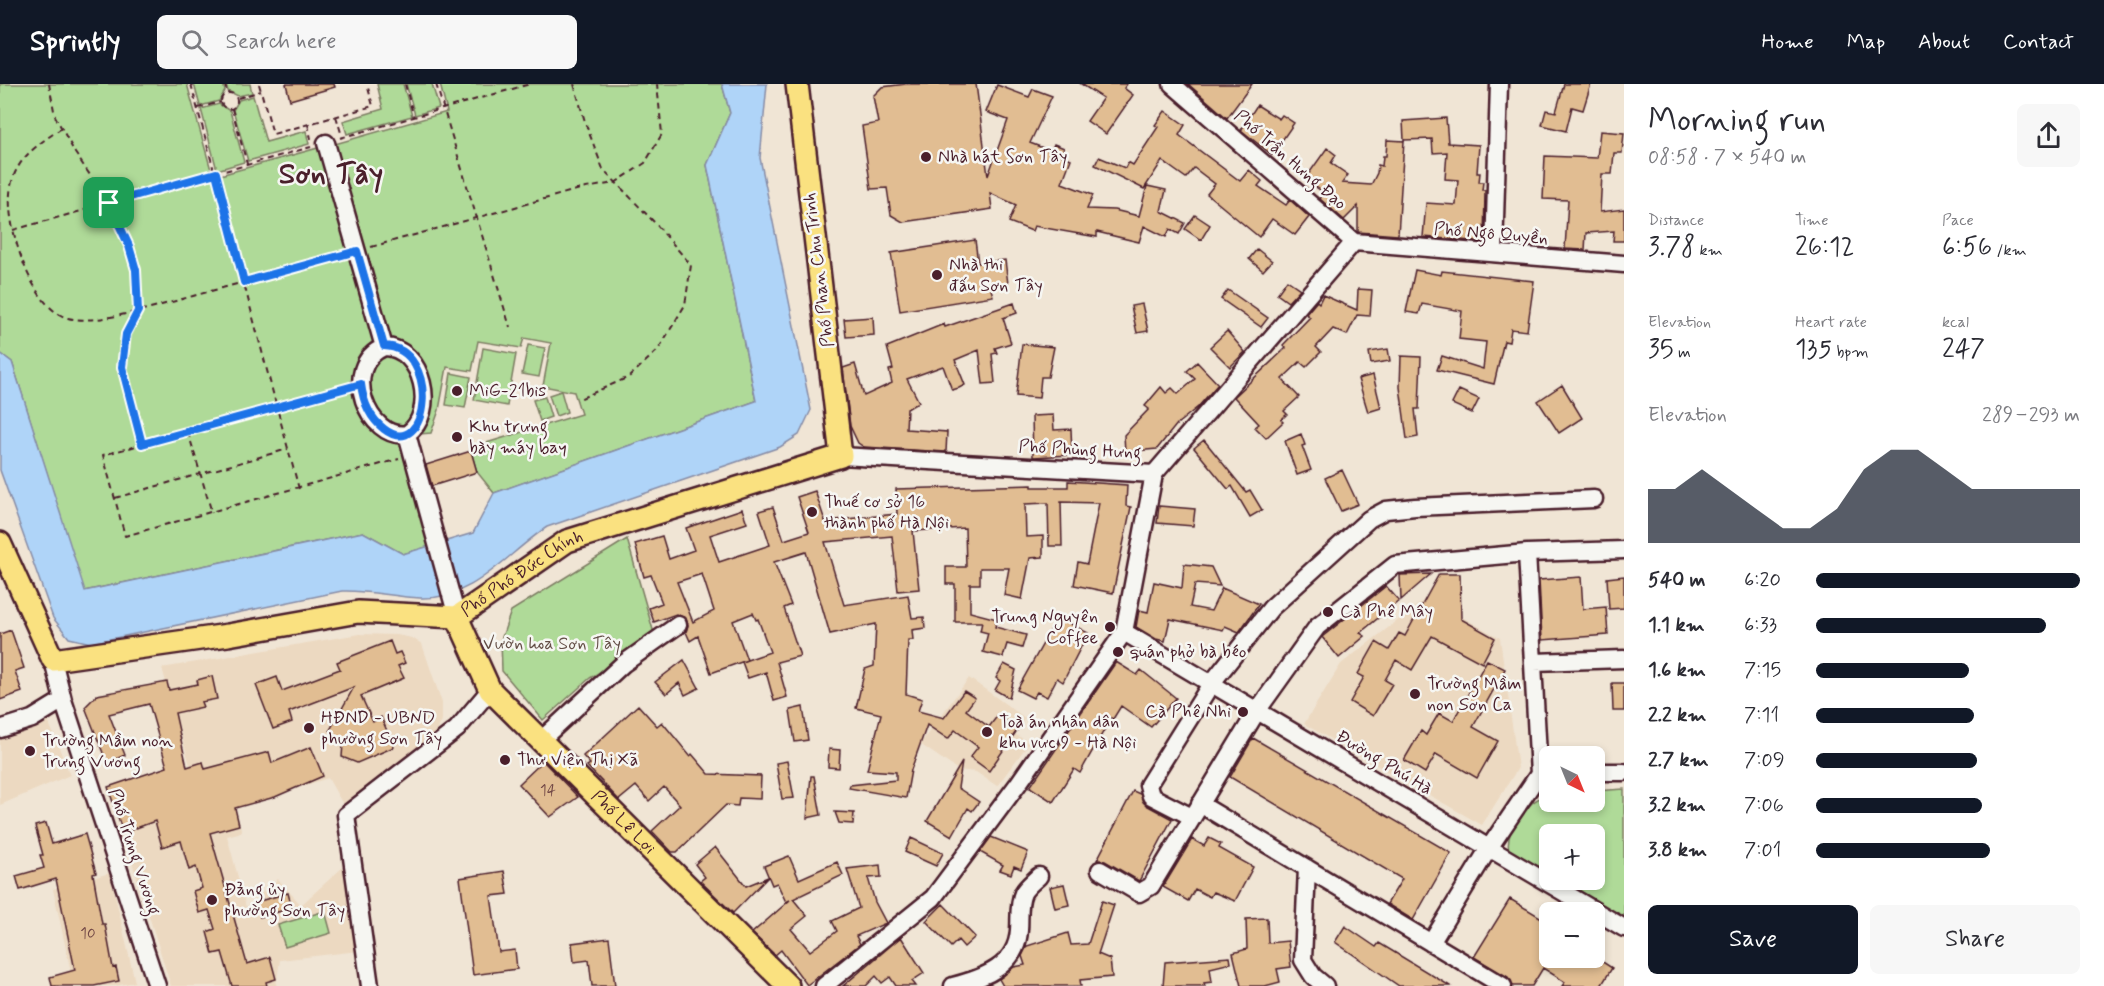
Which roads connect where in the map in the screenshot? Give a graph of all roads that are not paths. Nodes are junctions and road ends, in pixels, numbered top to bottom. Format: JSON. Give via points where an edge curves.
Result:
{"nodes":[{"id":1,"x":797,"y":84,"type":"edge"},
{"id":2,"x":1172,"y":84,"type":"edge"},
{"id":3,"x":1499,"y":84,"type":"edge"},
{"id":4,"x":326,"y":143,"type":"road end"},
{"id":5,"x":1354,"y":242,"type":"junction"},
{"id":6,"x":1494,"y":254,"type":"junction"},
{"id":7,"x":1624,"y":264,"type":"edge"},
{"id":8,"x":384,"y":346,"type":"junction"},
{"id":9,"x":407,"y":434,"type":"junction"},
{"id":10,"x":841,"y":456,"type":"junction"},
{"id":11,"x":1154,"y":474,"type":"junction"},
{"id":12,"x":1594,"y":499,"type":"dead end"},
{"id":13,"x":0,"y":543,"type":"edge"},
{"id":14,"x":1624,"y":550,"type":"edge"},
{"id":15,"x":1527,"y":553,"type":"junction"},
{"id":16,"x":457,"y":617,"type":"junction"},
{"id":17,"x":678,"y":625,"type":"dead end"},
{"id":18,"x":1124,"y":632,"type":"junction"},
{"id":19,"x":1624,"y":659,"type":"edge"},
{"id":20,"x":53,"y":660,"type":"junction"},
{"id":21,"x":1534,"y":662,"type":"junction"},
{"id":22,"x":1211,"y":684,"type":"junction"},
{"id":23,"x":490,"y":690,"type":"junction"},
{"id":24,"x":63,"y":700,"type":"junction"},
{"id":25,"x":1257,"y":711,"type":"junction"},
{"id":26,"x":0,"y":729,"type":"edge"},
{"id":27,"x":541,"y":740,"type":"junction"},
{"id":28,"x":1542,"y":746,"type":"edge"},
{"id":29,"x":1624,"y":771,"type":"edge"},
{"id":30,"x":1605,"y":772,"type":"edge"},
{"id":31,"x":1539,"y":781,"type":"edge"},
{"id":32,"x":1196,"y":810,"type":"junction"},
{"id":33,"x":1489,"y":848,"type":"junction"},
{"id":34,"x":1307,"y":868,"type":"junction"},
{"id":35,"x":1100,"y":870,"type":"dead end"},
{"id":36,"x":1039,"y":876,"type":"dead end"},
{"id":37,"x":1624,"y":928,"type":"edge"},
{"id":38,"x":1431,"y":943,"type":"junction"},
{"id":39,"x":158,"y":986,"type":"edge"},
{"id":40,"x":370,"y":986,"type":"edge"},
{"id":41,"x":788,"y":986,"type":"edge"},
{"id":42,"x":824,"y":986,"type":"edge"},
{"id":43,"x":953,"y":986,"type":"edge"},
{"id":44,"x":1325,"y":986,"type":"edge"},
{"id":45,"x":1502,"y":986,"type":"edge"}],
"edges":[{"from":1,"to":10,"type":"main road","name":"Phố Phan Chu Trinh"},
{"from":2,"to":5,"type":"street","name":"Phố Trần Hưng Đạo"},
{"from":3,"to":6,"type":"street"},
{"from":4,"to":8,"type":"street"},
{"from":5,"to":6,"type":"street","name":"Phố Ngô Quyền"},
{"from":5,"to":11,"type":"street","name":"Phố Phùng Hưng"},
{"from":6,"to":7,"type":"street","name":"Phố Ngô Quyền"},
{"from":8,"to":9,"type":"street","via":[[405,353],[422,386],[420,420]]},
{"from":8,"to":9,"type":"street","via":[[362,365],[361,384],[367,406],[379,425],[391,434]]},
{"from":9,"to":16,"type":"street"},
{"from":10,"to":11,"type":"street","name":"Phố Phùng Hưng"},
{"from":10,"to":16,"type":"main road","name":"Phố Phó Đức Chính","via":[[567,541]]},
{"from":11,"to":18,"type":"street"},
{"from":12,"to":22,"type":"street","via":[[1386,510],[1369,519],[1289,588]]},
{"from":13,"to":20,"type":"main road"},
{"from":14,"to":15,"type":"street"},
{"from":15,"to":21,"type":"street"},
{"from":15,"to":25,"type":"street","via":[[1395,565],[1317,627]]},
{"from":16,"to":20,"type":"main road","name":"Phố Phó Đức Chính","via":[[358,612]]},
{"from":16,"to":23,"type":"main road","name":"Phố Lê Lợi"},
{"from":17,"to":27,"type":"street","via":[[623,664]]},
{"from":18,"to":22,"type":"street","name":"Đường Phú Hà"},
{"from":18,"to":42,"type":"street","via":[[933,898]]},
{"from":19,"to":21,"type":"street"},
{"from":20,"to":24,"type":"street","name":"Phố Trưng Vương"},
{"from":21,"to":28,"type":"street"},
{"from":22,"to":25,"type":"street","name":"Đường Phú Hà"},
{"from":22,"to":32,"type":"street","via":[[1148,785],[1151,796]]},
{"from":23,"to":27,"type":"main road","name":"Phố Lê Lợi"},
{"from":23,"to":40,"type":"street","via":[[457,729],[346,815]]},
{"from":24,"to":26,"type":"street","via":[[32,719]]},
{"from":24,"to":39,"type":"street","name":"Phố Trưng Vương"},
{"from":25,"to":32,"type":"street"},
{"from":25,"to":33,"type":"street","name":"Đường Phú Hà"},
{"from":27,"to":41,"type":"main road","name":"Phố Lê Lợi"},
{"from":29,"to":30,"type":"street"},
{"from":31,"to":33,"type":"street"},
{"from":32,"to":34,"type":"street"},
{"from":32,"to":35,"type":"street","via":[[1146,891],[1139,893]]},
{"from":33,"to":37,"type":"street","name":"Đường Phú Hà"},
{"from":33,"to":38,"type":"street"},
{"from":34,"to":38,"type":"street"},
{"from":34,"to":44,"type":"street","via":[[1303,960]]},
{"from":36,"to":43,"type":"street","via":[[1024,891],[1017,946],[1002,967]]},
{"from":38,"to":45,"type":"street"}]}
